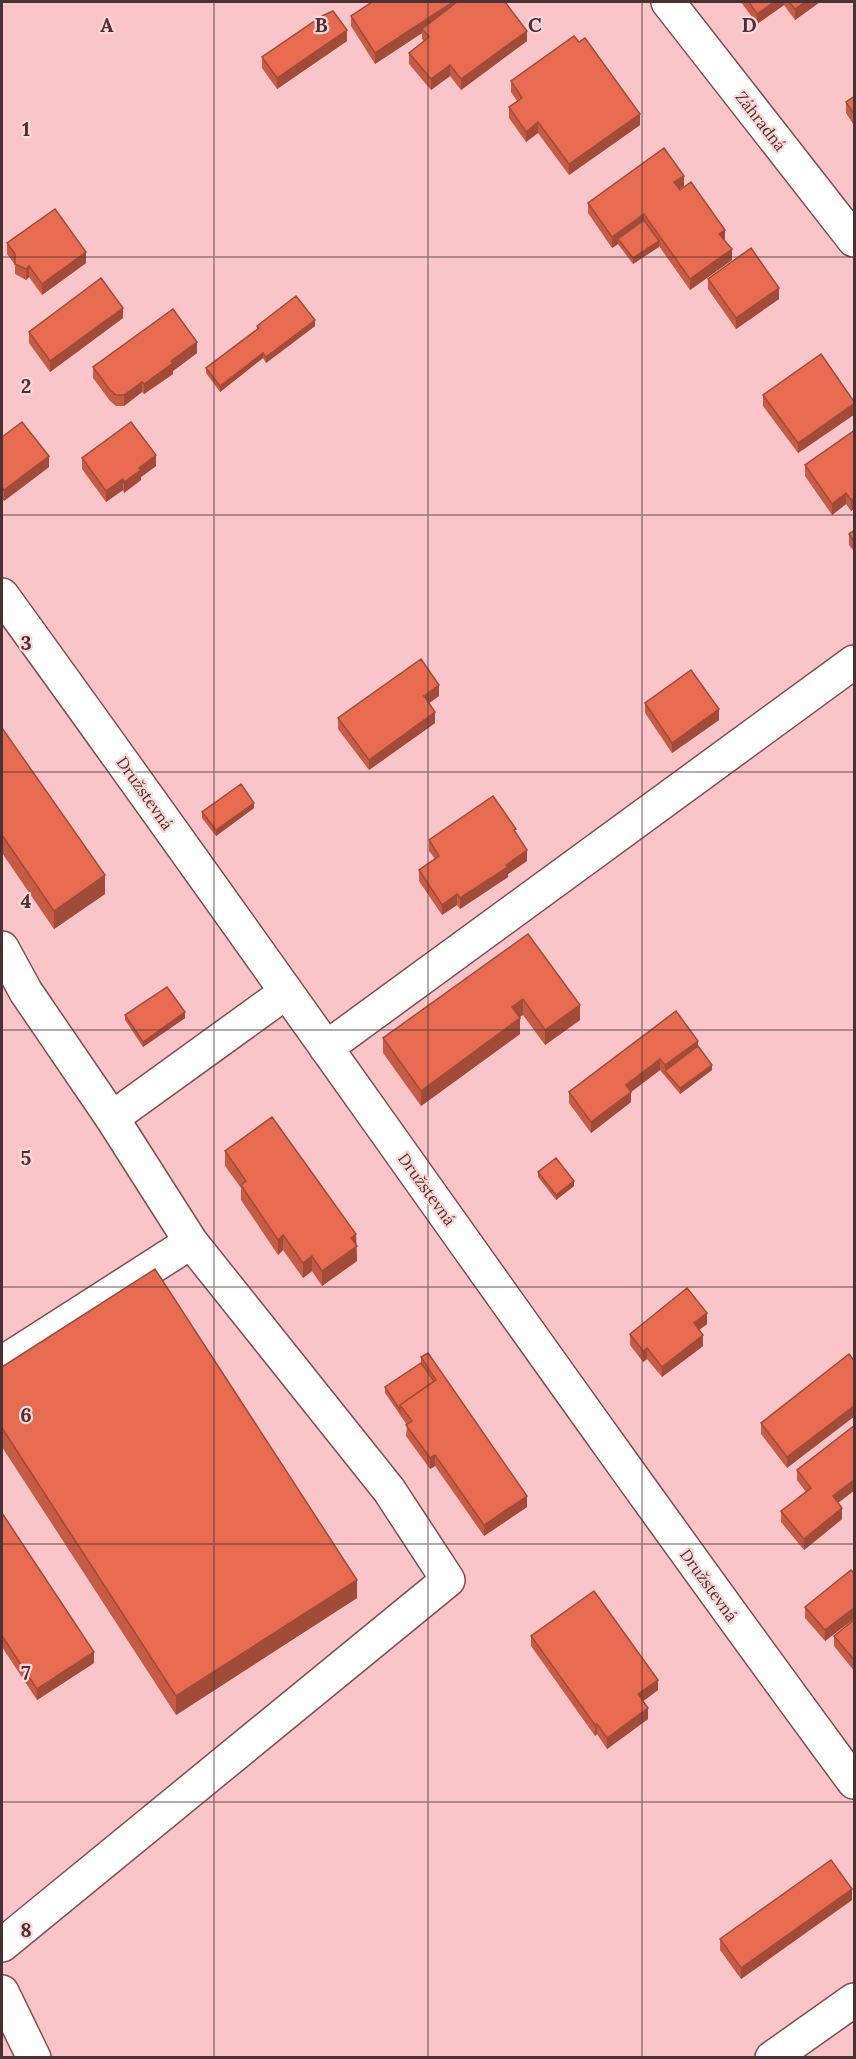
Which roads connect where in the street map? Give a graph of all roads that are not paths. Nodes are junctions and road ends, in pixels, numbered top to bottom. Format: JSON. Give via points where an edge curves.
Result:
{"nodes":[{"id":1,"x":668,"y":2,"type":"edge"},
{"id":2,"x":855,"y":240,"type":"edge"},
{"id":3,"x":2,"y":595,"type":"edge"},
{"id":4,"x":855,"y":662,"type":"edge"},
{"id":5,"x":2,"y":948,"type":"edge"},
{"id":6,"x":285,"y":993,"type":"junction"},
{"id":7,"x":14,"y":1000,"type":"edge"},
{"id":8,"x":326,"y":1048,"type":"junction"},
{"id":9,"x":112,"y":1118,"type":"junction"},
{"id":10,"x":191,"y":1242,"type":"junction"},
{"id":11,"x":2,"y":1363,"type":"edge"},
{"id":12,"x":855,"y":1782,"type":"edge"},
{"id":13,"x":2,"y":1944,"type":"edge"},
{"id":14,"x":2,"y":1992,"type":"edge"},
{"id":15,"x":855,"y":2000,"type":"edge"},
{"id":16,"x":34,"y":2058,"type":"edge"},
{"id":17,"x":772,"y":2058,"type":"edge"}],
"edges":[{"from":1,"to":2,"type":"street","name":"Záhradná"},
{"from":3,"to":6,"type":"street","name":"Družstevná"},
{"from":4,"to":8,"type":"street"},
{"from":5,"to":7,"type":"street"},
{"from":6,"to":8,"type":"street","name":"Družstevná"},
{"from":6,"to":9,"type":"street"},
{"from":7,"to":9,"type":"street"},
{"from":8,"to":12,"type":"street","name":"Družstevná","via":[[709,1585]]},
{"from":9,"to":10,"type":"street"},
{"from":10,"to":11,"type":"street"},
{"from":10,"to":13,"type":"street","via":[[389,1490],[448,1580]]},
{"from":14,"to":16,"type":"street"},
{"from":15,"to":17,"type":"street"}]}
